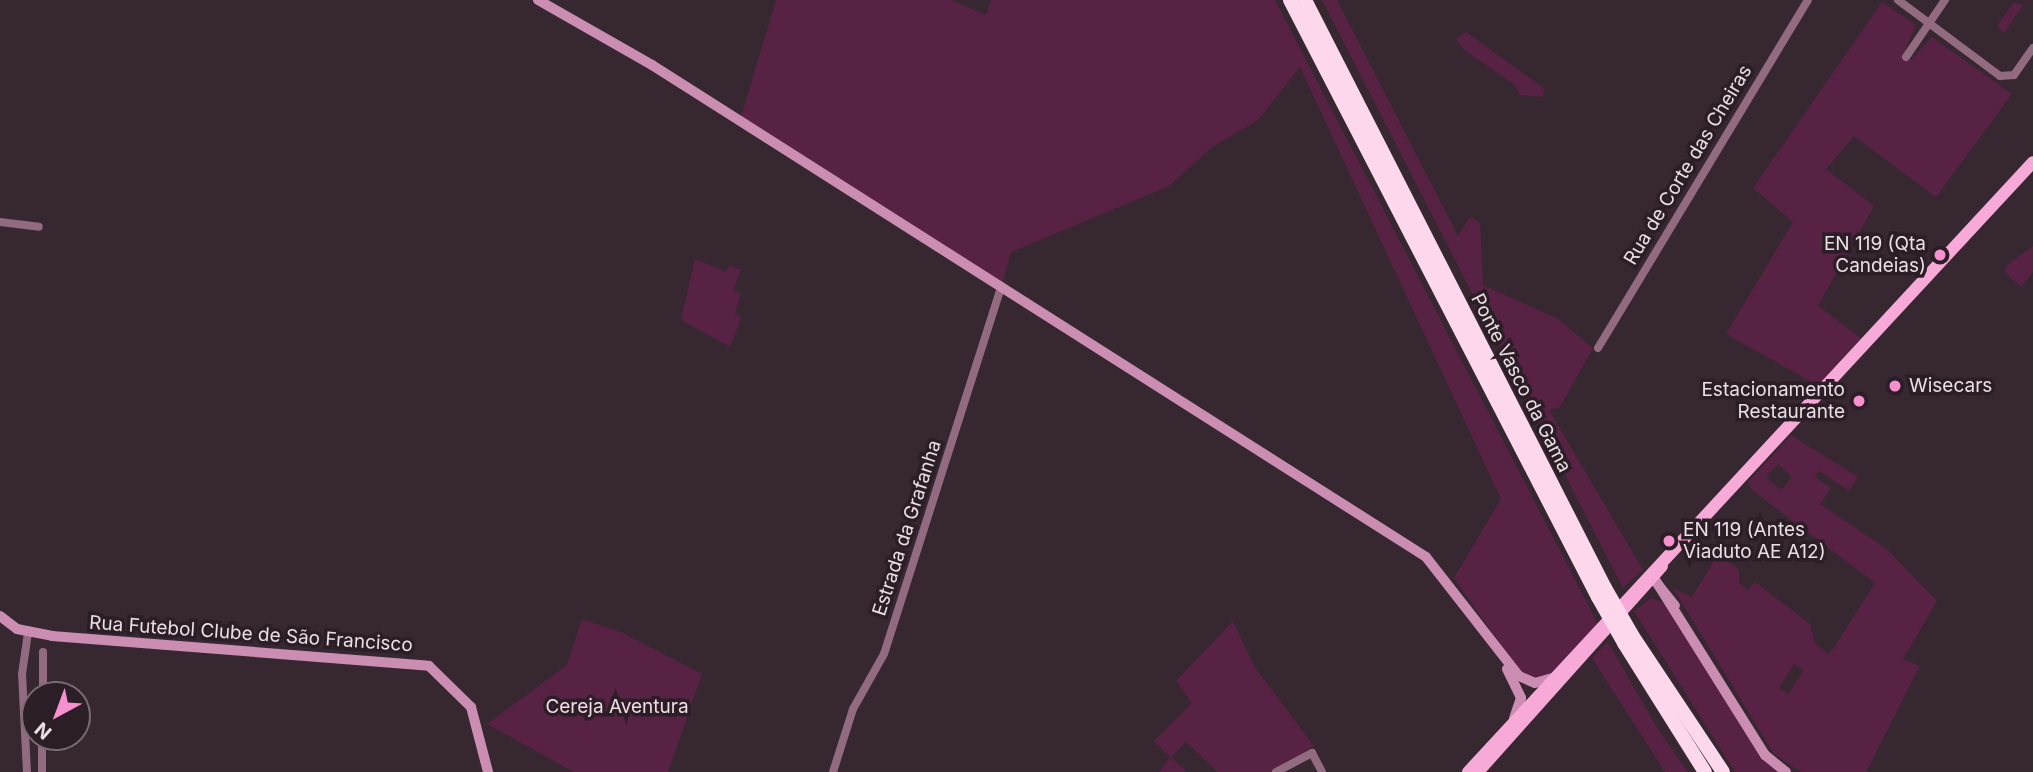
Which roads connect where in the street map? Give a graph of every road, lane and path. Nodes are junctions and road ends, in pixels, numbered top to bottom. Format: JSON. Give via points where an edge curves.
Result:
{"nodes":[{"id":1,"x":538,"y":0,"type":"edge"},
{"id":2,"x":1290,"y":0,"type":"edge"},
{"id":3,"x":1305,"y":0,"type":"edge"},
{"id":4,"x":1808,"y":0,"type":"edge"},
{"id":5,"x":1898,"y":0,"type":"edge"},
{"id":6,"x":1945,"y":0,"type":"edge"},
{"id":7,"x":1928,"y":26,"type":"junction"},
{"id":8,"x":2033,"y":48,"type":"edge"},
{"id":9,"x":1906,"y":57,"type":"dead end"},
{"id":10,"x":2033,"y":162,"type":"edge"},
{"id":11,"x":0,"y":222,"type":"edge"},
{"id":12,"x":39,"y":227,"type":"dead end"},
{"id":13,"x":1001,"y":288,"type":"junction"},
{"id":14,"x":1598,"y":348,"type":"dead end"},
{"id":15,"x":1651,"y":576,"type":"junction"},
{"id":16,"x":1602,"y":592,"type":"junction"},
{"id":17,"x":1666,"y":601,"type":"junction"},
{"id":18,"x":1631,"y":604,"type":"junction"},
{"id":19,"x":0,"y":616,"type":"edge"},
{"id":20,"x":1684,"y":624,"type":"junction"},
{"id":21,"x":28,"y":633,"type":"junction"},
{"id":22,"x":1628,"y":639,"type":"junction"},
{"id":23,"x":43,"y":652,"type":"dead end"},
{"id":24,"x":1552,"y":678,"type":"junction"},
{"id":25,"x":43,"y":681,"type":"edge"},
{"id":26,"x":1518,"y":682,"type":"junction"},
{"id":27,"x":1548,"y":696,"type":"junction"},
{"id":28,"x":1531,"y":700,"type":"junction"},
{"id":29,"x":1512,"y":721,"type":"junction"},
{"id":30,"x":42,"y":751,"type":"edge"},
{"id":31,"x":1488,"y":761,"type":"junction"},
{"id":32,"x":27,"y":762,"type":"junction"},
{"id":33,"x":42,"y":762,"type":"junction"},
{"id":34,"x":27,"y":772,"type":"edge"},
{"id":35,"x":42,"y":772,"type":"edge"},
{"id":36,"x":488,"y":772,"type":"edge"},
{"id":37,"x":833,"y":772,"type":"edge"},
{"id":38,"x":1276,"y":772,"type":"edge"},
{"id":39,"x":1322,"y":772,"type":"edge"},
{"id":40,"x":1468,"y":772,"type":"edge"},
{"id":41,"x":1478,"y":772,"type":"edge"},
{"id":42,"x":1705,"y":772,"type":"edge"},
{"id":43,"x":1723,"y":772,"type":"edge"},
{"id":44,"x":1786,"y":772,"type":"edge"}],
"edges":[{"from":1,"to":13,"type":"street"},
{"from":2,"to":16,"type":"highway","name":"Ponte Vasco da Gama"},
{"from":3,"to":16,"type":"highway","name":"Ponte Vasco da Gama"},
{"from":4,"to":14,"type":"street","name":"Rua de Corte das Cheiras","via":[[1712,150]]},
{"from":5,"to":7,"type":"street"},
{"from":6,"to":7,"type":"street"},
{"from":7,"to":8,"type":"street","via":[[2005,77]]},
{"from":7,"to":9,"type":"street"},
{"from":10,"to":15,"type":"main road"},
{"from":11,"to":12,"type":"street"},
{"from":13,"to":26,"type":"street","via":[[1426,557],[1485,630]]},
{"from":13,"to":37,"type":"street","name":"Estrada da Grafanha","via":[[884,653],[853,709]]},
{"from":15,"to":17,"type":"street"},
{"from":15,"to":18,"type":"main road"},
{"from":15,"to":20,"type":"street","via":[[1664,585]]},
{"from":15,"to":24,"type":"main road"},
{"from":16,"to":22,"type":"highway","name":"Ponte Vasco da Gama","bridge":true},
{"from":17,"to":18,"type":"street","via":[[1649,594]]},
{"from":17,"to":20,"type":"street"},
{"from":18,"to":27,"type":"main road"},
{"from":19,"to":21,"type":"street"},
{"from":20,"to":44,"type":"street","via":[[1765,755]]},
{"from":21,"to":32,"type":"street","via":[[22,674]]},
{"from":21,"to":36,"type":"street","name":"Rua Futebol Clube de São Francisco","via":[[429,666],[471,707]]},
{"from":22,"to":42,"type":"highway","name":"Ponte Vasco da Gama"},
{"from":22,"to":43,"type":"highway","name":"Ponte Vasco da Gama"},
{"from":23,"to":25,"type":"street"},
{"from":24,"to":26,"type":"street"},
{"from":24,"to":28,"type":"main road"},
{"from":26,"to":28,"type":"street"},
{"from":26,"to":29,"type":"street","via":[[1521,707]]},
{"from":27,"to":28,"type":"street"},
{"from":27,"to":31,"type":"main road"},
{"from":28,"to":29,"type":"main road"},
{"from":28,"to":31,"type":"street"},
{"from":29,"to":40,"type":"main road"},
{"from":30,"to":33,"type":"street"},
{"from":31,"to":41,"type":"main road"},
{"from":32,"to":33,"type":"street"},
{"from":32,"to":34,"type":"street"},
{"from":33,"to":35,"type":"street"},
{"from":38,"to":39,"type":"street","via":[[1312,753]]}]}
